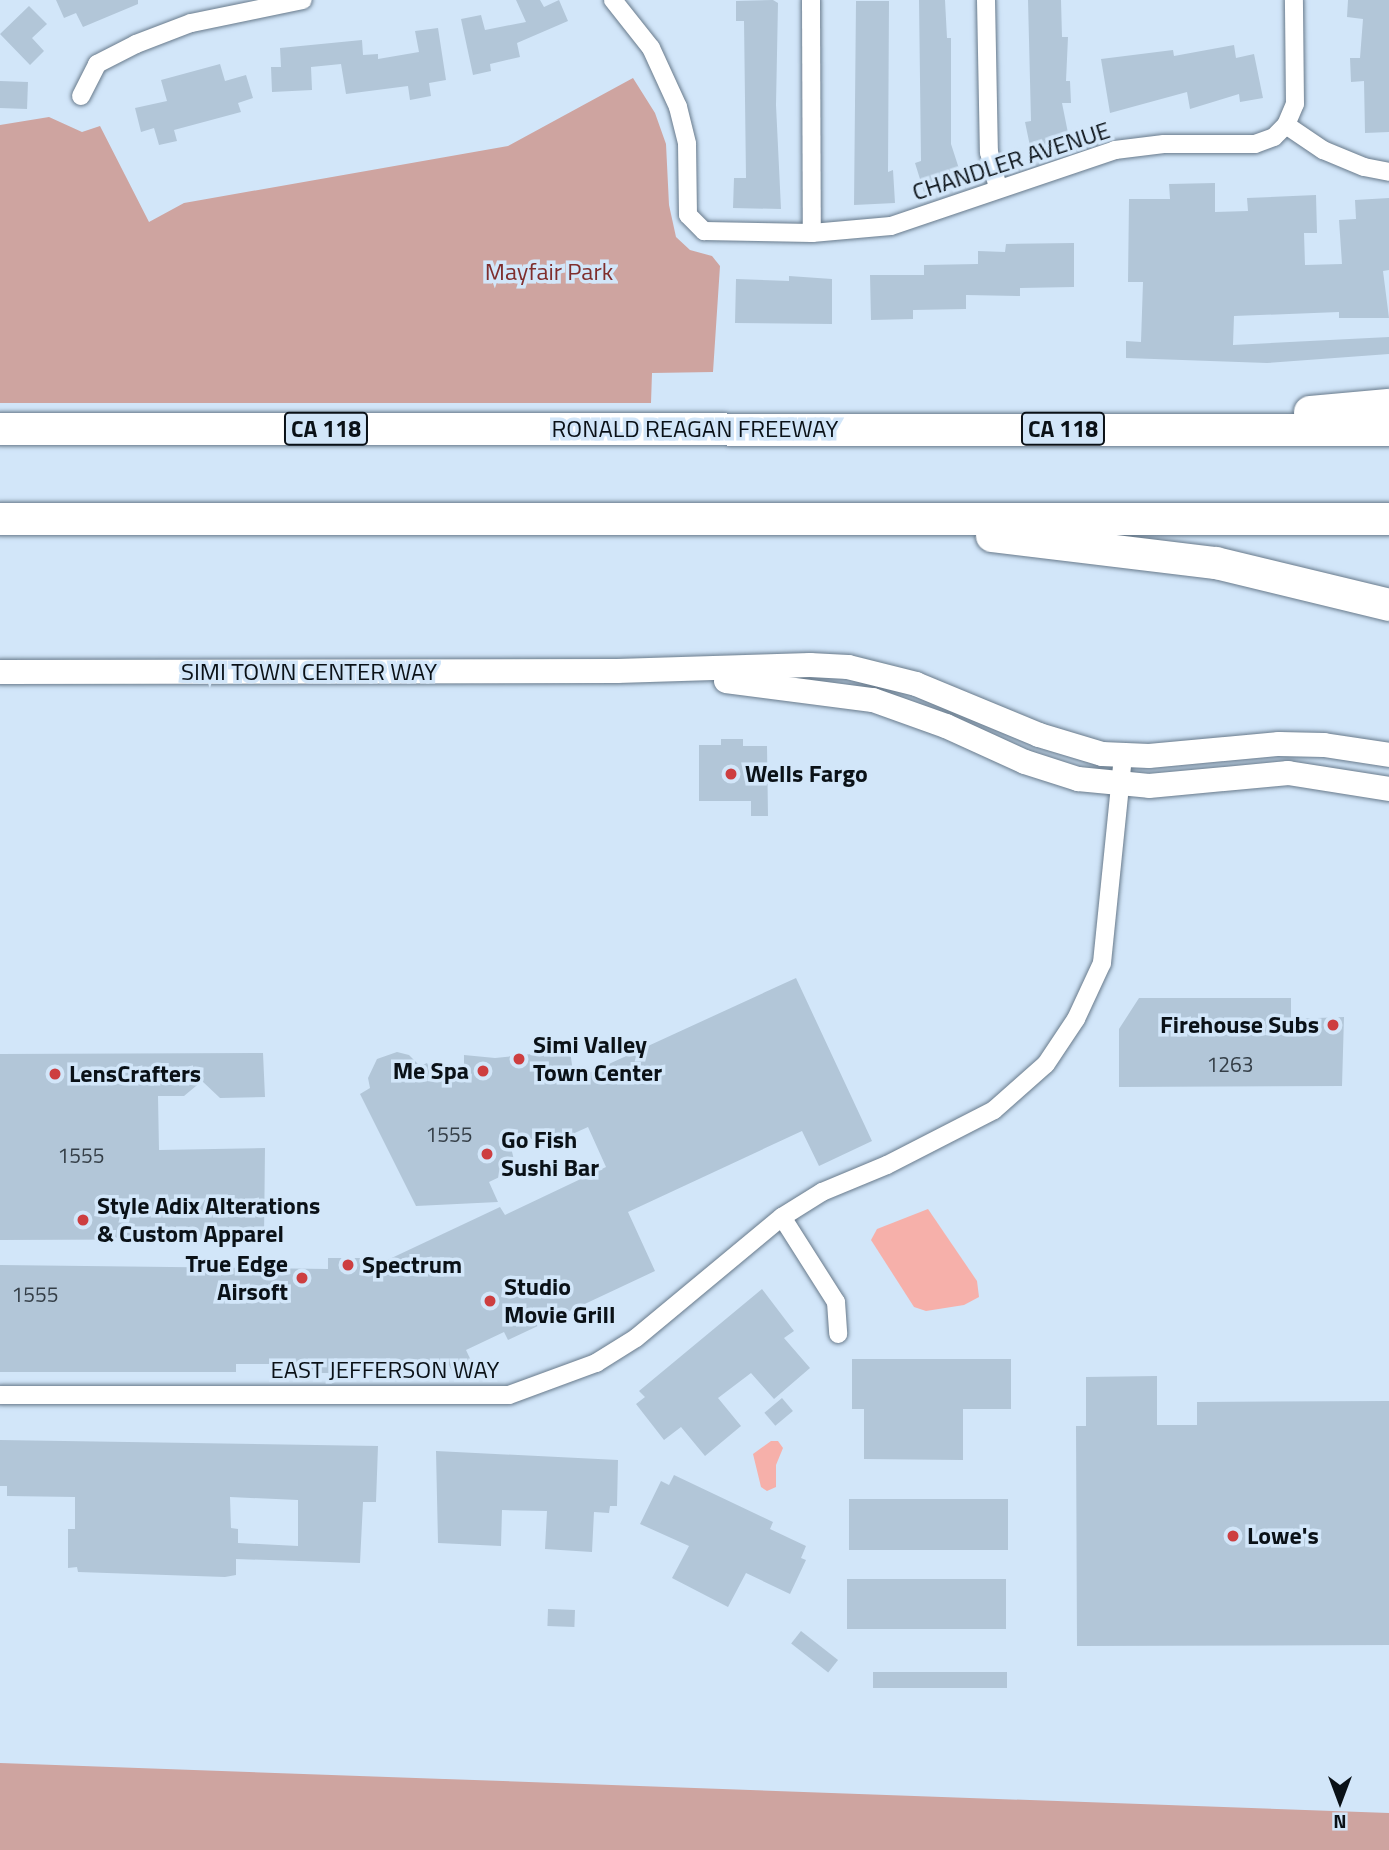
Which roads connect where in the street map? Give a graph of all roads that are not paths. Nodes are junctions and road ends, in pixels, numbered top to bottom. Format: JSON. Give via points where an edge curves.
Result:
{"nodes":[{"id":1,"x":303,"y":0,"type":"edge"},
{"id":2,"x":613,"y":0,"type":"edge"},
{"id":3,"x":811,"y":0,"type":"edge"},
{"id":4,"x":986,"y":0,"type":"edge"},
{"id":5,"x":1294,"y":0,"type":"edge"},
{"id":6,"x":81,"y":96,"type":"dead end"},
{"id":7,"x":1286,"y":125,"type":"junction"},
{"id":8,"x":1389,"y":172,"type":"edge"},
{"id":9,"x":998,"y":190,"type":"junction"},
{"id":10,"x":812,"y":233,"type":"junction"},
{"id":11,"x":1389,"y":405,"type":"edge"},
{"id":12,"x":0,"y":429,"type":"edge"},
{"id":13,"x":1137,"y":429,"type":"junction"},
{"id":14,"x":1389,"y":430,"type":"edge"},
{"id":15,"x":0,"y":519,"type":"edge"},
{"id":16,"x":849,"y":519,"type":"junction"},
{"id":17,"x":1389,"y":519,"type":"edge"},
{"id":18,"x":1389,"y":605,"type":"edge"},
{"id":19,"x":617,"y":671,"type":"junction"},
{"id":20,"x":0,"y":672,"type":"edge"},
{"id":21,"x":1389,"y":755,"type":"edge"},
{"id":22,"x":1124,"y":757,"type":"junction"},
{"id":23,"x":1122,"y":784,"type":"junction"},
{"id":24,"x":1389,"y":789,"type":"edge"},
{"id":25,"x":782,"y":1217,"type":"junction"},
{"id":26,"x":838,"y":1334,"type":"dead end"},
{"id":27,"x":0,"y":1395,"type":"edge"}],
"edges":[{"from":1,"to":6,"type":"street","via":[[214,17],[136,44],[97,64]]},
{"from":2,"to":10,"type":"street","name":"CHANDLER AVENUE","via":[[666,75],[687,144],[688,215],[704,231]]},
{"from":3,"to":10,"type":"street"},
{"from":4,"to":9,"type":"street","via":[[989,152]]},
{"from":5,"to":7,"type":"street","via":[[1295,104]]},
{"from":7,"to":8,"type":"street","via":[[1323,150]]},
{"from":7,"to":9,"type":"street","name":"CHANDLER AVENUE","via":[[1274,137],[1255,144],[1164,144],[1115,150]]},
{"from":9,"to":10,"type":"street","name":"CHANDLER AVENUE","via":[[891,226]]},
{"from":11,"to":13,"type":"highway"},
{"from":12,"to":13,"type":"highway","name":"RONALD REAGAN FREEWAY","number":"CA 118"},
{"from":13,"to":14,"type":"highway","name":"RONALD REAGAN FREEWAY","number":"CA 118"},
{"from":15,"to":16,"type":"highway"},
{"from":16,"to":17,"type":"highway"},
{"from":16,"to":18,"type":"highway","via":[[1216,563]]},
{"from":19,"to":20,"type":"street","name":"SIMI TOWN CENTER WAY"},
{"from":19,"to":22,"type":"street","name":"SIMI TOWN CENTER WAY","via":[[849,667],[916,684],[1039,735]]},
{"from":19,"to":23,"type":"street","name":"SIMI TOWN CENTER WAY","via":[[803,688],[873,700],[1025,762],[1078,779]]},
{"from":21,"to":22,"type":"street","name":"SIMI TOWN CENTER WAY","via":[[1279,744]]},
{"from":22,"to":23,"type":"street","name":"EAST JEFFERSON WAY"},
{"from":23,"to":24,"type":"street","name":"SIMI TOWN CENTER WAY","via":[[1182,784],[1288,773]]},
{"from":23,"to":25,"type":"street","name":"EAST JEFFERSON WAY","via":[[1102,963],[1076,1019],[1046,1064],[994,1110],[887,1165],[822,1192]]},
{"from":25,"to":26,"type":"street","via":[[836,1302]]},
{"from":25,"to":27,"type":"street","name":"EAST JEFFERSON WAY","via":[[636,1338],[576,1372],[509,1395]]}]}
